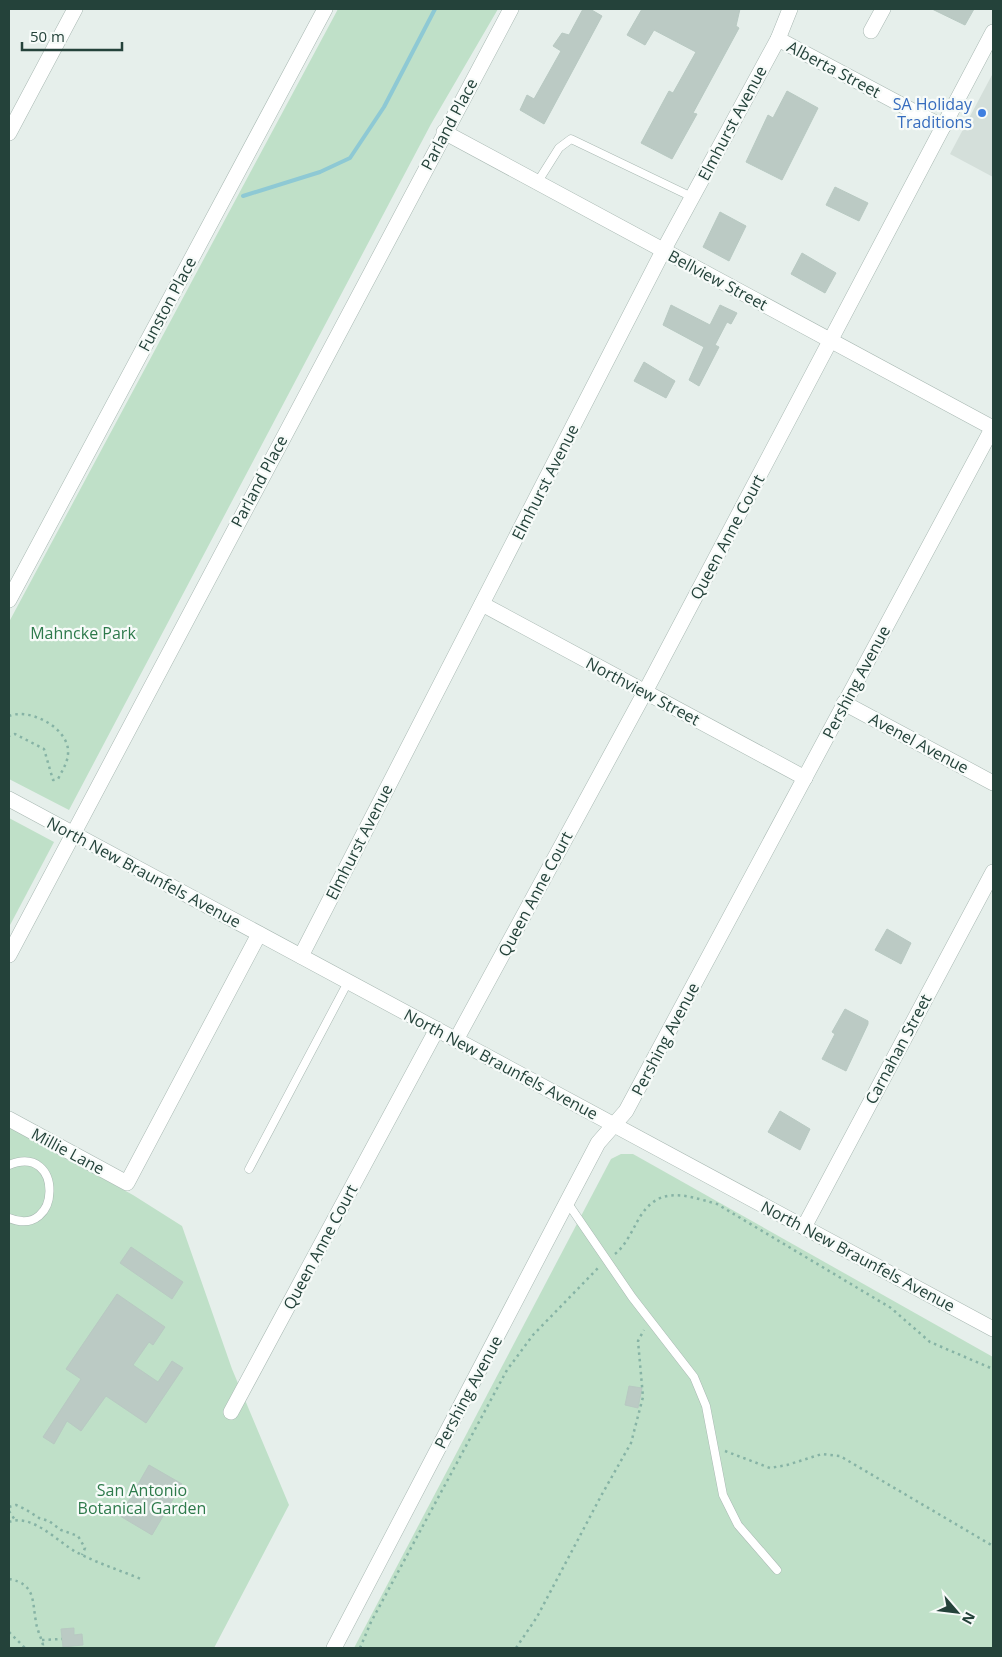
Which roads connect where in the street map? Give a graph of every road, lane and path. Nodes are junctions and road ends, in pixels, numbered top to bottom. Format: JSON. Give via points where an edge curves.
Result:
{"nodes":[{"id":1,"x":75,"y":9,"type":"edge"},
{"id":2,"x":324,"y":9,"type":"edge"},
{"id":3,"x":511,"y":9,"type":"edge"},
{"id":4,"x":789,"y":9,"type":"edge"},
{"id":5,"x":883,"y":9,"type":"edge"},
{"id":6,"x":871,"y":31,"type":"dead end"},
{"id":7,"x":992,"y":38,"type":"edge"},
{"id":8,"x":778,"y":39,"type":"junction"},
{"id":9,"x":943,"y":127,"type":"junction"},
{"id":10,"x":444,"y":132,"type":"junction"},
{"id":11,"x":9,"y":133,"type":"edge"},
{"id":12,"x":537,"y":183,"type":"junction"},
{"id":13,"x":692,"y":197,"type":"junction"},
{"id":14,"x":663,"y":251,"type":"junction"},
{"id":15,"x":830,"y":340,"type":"junction"},
{"id":16,"x":993,"y":428,"type":"edge"},
{"id":17,"x":9,"y":600,"type":"edge"},
{"id":18,"x":482,"y":604,"type":"junction"},
{"id":19,"x":645,"y":692,"type":"junction"},
{"id":20,"x":844,"y":703,"type":"junction"},
{"id":21,"x":9,"y":716,"type":"edge"},
{"id":22,"x":9,"y":736,"type":"edge"},
{"id":23,"x":805,"y":778,"type":"junction"},
{"id":24,"x":993,"y":783,"type":"edge"},
{"id":25,"x":9,"y":799,"type":"edge"},
{"id":26,"x":72,"y":834,"type":"junction"},
{"id":27,"x":993,"y":872,"type":"edge"},
{"id":28,"x":259,"y":934,"type":"junction"},
{"id":29,"x":9,"y":955,"type":"edge"},
{"id":30,"x":300,"y":956,"type":"junction"},
{"id":31,"x":348,"y":982,"type":"junction"},
{"id":32,"x":437,"y":1030,"type":"junction"},
{"id":33,"x":456,"y":1040,"type":"junction"},
{"id":34,"x":9,"y":1120,"type":"edge"},
{"id":35,"x":613,"y":1125,"type":"junction"},
{"id":36,"x":11,"y":1161,"type":"edge"},
{"id":37,"x":249,"y":1170,"type":"dead end"},
{"id":38,"x":567,"y":1202,"type":"junction"},
{"id":39,"x":9,"y":1218,"type":"edge"},
{"id":40,"x":804,"y":1227,"type":"junction"},
{"id":41,"x":606,"y":1260,"type":"junction"},
{"id":42,"x":651,"y":1320,"type":"junction"},
{"id":43,"x":993,"y":1327,"type":"edge"},
{"id":44,"x":993,"y":1369,"type":"edge"},
{"id":45,"x":231,"y":1412,"type":"dead end"},
{"id":46,"x":713,"y":1447,"type":"junction"},
{"id":47,"x":9,"y":1509,"type":"edge"},
{"id":48,"x":15,"y":1520,"type":"junction"},
{"id":49,"x":9,"y":1522,"type":"edge"},
{"id":50,"x":993,"y":1546,"type":"edge"},
{"id":51,"x":82,"y":1555,"type":"junction"},
{"id":52,"x":777,"y":1570,"type":"dead end"},
{"id":53,"x":9,"y":1579,"type":"edge"},
{"id":54,"x":141,"y":1579,"type":"dead end"},
{"id":55,"x":9,"y":1632,"type":"edge"},
{"id":56,"x":62,"y":1639,"type":"dead end"},
{"id":57,"x":42,"y":1640,"type":"junction"},
{"id":58,"x":26,"y":1648,"type":"edge"},
{"id":59,"x":41,"y":1648,"type":"edge"},
{"id":60,"x":334,"y":1648,"type":"edge"},
{"id":61,"x":360,"y":1648,"type":"edge"},
{"id":62,"x":516,"y":1648,"type":"edge"}],
"edges":[{"from":1,"to":11,"type":"street"},
{"from":2,"to":17,"type":"street","name":"Funston Place"},
{"from":3,"to":10,"type":"street","name":"Parland Place"},
{"from":4,"to":8,"type":"street","name":"Elmhurst Avenue"},
{"from":5,"to":6,"type":"street"},
{"from":7,"to":9,"type":"street","name":"Queen Anne Court"},
{"from":8,"to":9,"type":"street","name":"Alberta Street"},
{"from":8,"to":13,"type":"street","name":"Elmhurst Avenue"},
{"from":9,"to":15,"type":"street","name":"Queen Anne Court"},
{"from":10,"to":12,"type":"street","name":"Bellview Street"},
{"from":10,"to":26,"type":"street","name":"Parland Place"},
{"from":12,"to":13,"type":"lane","via":[[559,148],[571,139]]},
{"from":12,"to":14,"type":"street","name":"Bellview Street"},
{"from":13,"to":14,"type":"street","name":"Elmhurst Avenue"},
{"from":14,"to":15,"type":"street","name":"Bellview Street"},
{"from":14,"to":18,"type":"street","name":"Elmhurst Avenue"},
{"from":15,"to":16,"type":"street","name":"Bellview Street"},
{"from":15,"to":19,"type":"street","name":"Queen Anne Court"},
{"from":16,"to":20,"type":"street","name":"Pershing Avenue"},
{"from":18,"to":19,"type":"street","name":"Northview Street"},
{"from":18,"to":30,"type":"street","name":"Elmhurst Avenue"},
{"from":19,"to":23,"type":"street","name":"Northview Street"},
{"from":19,"to":33,"type":"street","name":"Queen Anne Court"},
{"from":20,"to":23,"type":"street","name":"Pershing Avenue"},
{"from":20,"to":24,"type":"street","name":"Avenel Avenue"},
{"from":21,"to":22,"type":"path","via":[[23,714],[53,726],[68,748],[67,762],[58,779],[53,780],[44,749],[15,734]]},
{"from":23,"to":35,"type":"street","name":"Pershing Avenue","via":[[626,1111]]},
{"from":25,"to":26,"type":"street","name":"North New Braunfels Avenue"},
{"from":26,"to":28,"type":"street","name":"North New Braunfels Avenue"},
{"from":26,"to":29,"type":"street","name":"Parland Place"},
{"from":27,"to":40,"type":"street","name":"Carnahan Street"},
{"from":28,"to":30,"type":"street","name":"North New Braunfels Avenue"},
{"from":28,"to":34,"type":"street","name":"Millie Lane","via":[[127,1183]]},
{"from":30,"to":31,"type":"street","name":"North New Braunfels Avenue"},
{"from":31,"to":32,"type":"street","name":"North New Braunfels Avenue"},
{"from":31,"to":37,"type":"lane"},
{"from":32,"to":33,"type":"street","name":"North New Braunfels Avenue"},
{"from":32,"to":45,"type":"street","name":"Queen Anne Court"},
{"from":33,"to":35,"type":"street","name":"North New Braunfels Avenue"},
{"from":35,"to":38,"type":"street","name":"Pershing Avenue","via":[[598,1144]]},
{"from":35,"to":40,"type":"street","name":"North New Braunfels Avenue"},
{"from":36,"to":39,"type":"lane","via":[[25,1162],[42,1170],[48,1178],[50,1197],[47,1206],[33,1218],[24,1221]]},
{"from":38,"to":41,"type":"lane"},
{"from":38,"to":60,"type":"street","name":"Pershing Avenue"},
{"from":40,"to":43,"type":"street","name":"North New Braunfels Avenue"},
{"from":41,"to":42,"type":"lane"},
{"from":41,"to":44,"type":"path","via":[[618,1252],[644,1210],[656,1199],[673,1196],[717,1204],[891,1308],[930,1342]]},
{"from":41,"to":61,"type":"path","via":[[539,1328],[507,1370]]},
{"from":42,"to":46,"type":"lane","via":[[694,1377],[706,1406]]},
{"from":42,"to":62,"type":"path","via":[[638,1341],[644,1397],[631,1443],[537,1617]]},
{"from":46,"to":50,"type":"path","via":[[770,1468],[822,1454],[840,1456]]},
{"from":46,"to":52,"type":"lane","via":[[723,1494],[738,1525]]},
{"from":47,"to":48,"type":"path"},
{"from":47,"to":51,"type":"path","via":[[16,1505],[25,1508],[61,1530],[78,1536],[85,1548]]},
{"from":48,"to":49,"type":"path"},
{"from":48,"to":51,"type":"path","via":[[46,1530]]},
{"from":51,"to":54,"type":"path"},
{"from":53,"to":57,"type":"path","via":[[29,1589],[34,1598],[36,1623]]},
{"from":55,"to":58,"type":"path"},
{"from":56,"to":57,"type":"path"},
{"from":57,"to":59,"type":"path"}]}
